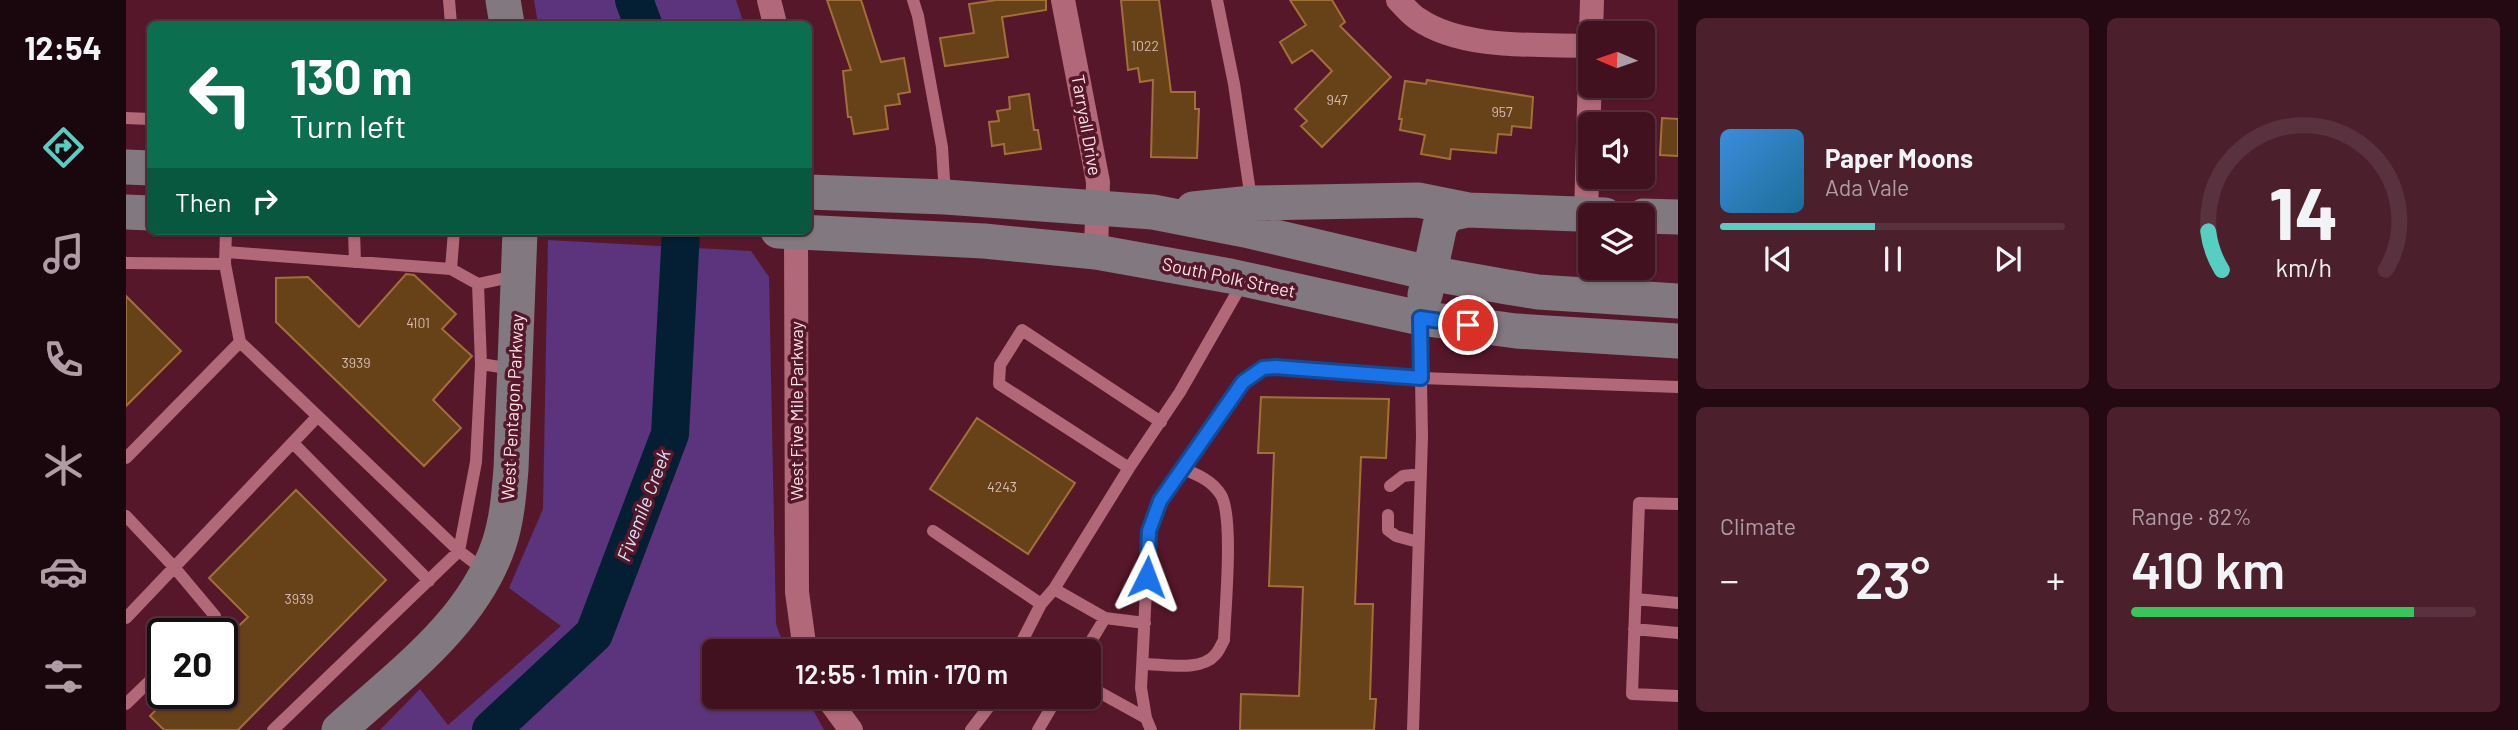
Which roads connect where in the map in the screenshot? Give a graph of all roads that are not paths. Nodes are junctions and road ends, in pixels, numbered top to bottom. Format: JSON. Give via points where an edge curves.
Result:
{"nodes":[{"id":1,"x":449,"y":0,"type":"edge"},
{"id":2,"x":503,"y":0,"type":"edge"},
{"id":3,"x":769,"y":0,"type":"edge"},
{"id":4,"x":913,"y":0,"type":"edge"},
{"id":5,"x":1063,"y":0,"type":"edge"},
{"id":6,"x":1216,"y":0,"type":"edge"},
{"id":7,"x":1398,"y":0,"type":"edge"},
{"id":8,"x":1592,"y":0,"type":"edge"},
{"id":9,"x":451,"y":21,"type":"edge"},
{"id":10,"x":506,"y":21,"type":"edge"},
{"id":11,"x":774,"y":21,"type":"edge"},
{"id":12,"x":1591,"y":21,"type":"edge"},
{"id":13,"x":1578,"y":46,"type":"edge"},
{"id":14,"x":1592,"y":98,"type":"edge"},
{"id":15,"x":126,"y":118,"type":"edge"},
{"id":16,"x":147,"y":119,"type":"edge"},
{"id":17,"x":126,"y":167,"type":"edge"},
{"id":18,"x":147,"y":168,"type":"edge"},
{"id":19,"x":812,"y":192,"type":"edge"},
{"id":20,"x":945,"y":197,"type":"junction"},
{"id":21,"x":1252,"y":203,"type":"junction"},
{"id":22,"x":1595,"y":203,"type":"edge"},
{"id":23,"x":1098,"y":208,"type":"junction"},
{"id":24,"x":1468,"y":210,"type":"junction"},
{"id":25,"x":126,"y":212,"type":"edge"},
{"id":26,"x":1153,"y":212,"type":"junction"},
{"id":27,"x":147,"y":213,"type":"edge"},
{"id":28,"x":1578,"y":214,"type":"edge"},
{"id":29,"x":1655,"y":216,"type":"edge"},
{"id":30,"x":1678,"y":217,"type":"edge"},
{"id":31,"x":812,"y":232,"type":"edge"},
{"id":32,"x":226,"y":235,"type":"edge"},
{"id":33,"x":354,"y":235,"type":"edge"},
{"id":34,"x":454,"y":235,"type":"edge"},
{"id":35,"x":520,"y":235,"type":"edge"},
{"id":36,"x":796,"y":235,"type":"edge"},
{"id":37,"x":1096,"y":251,"type":"junction"},
{"id":38,"x":225,"y":258,"type":"junction"},
{"id":39,"x":355,"y":262,"type":"junction"},
{"id":40,"x":126,"y":263,"type":"edge"},
{"id":41,"x":451,"y":269,"type":"junction"},
{"id":42,"x":1429,"y":273,"type":"junction"},
{"id":43,"x":518,"y":275,"type":"junction"},
{"id":44,"x":1245,"y":279,"type":"junction"},
{"id":45,"x":478,"y":284,"type":"junction"},
{"id":46,"x":1678,"y":301,"type":"edge"},
{"id":47,"x":1420,"y":318,"type":"junction"},
{"id":48,"x":1678,"y":341,"type":"edge"},
{"id":49,"x":240,"y":342,"type":"junction"},
{"id":50,"x":497,"y":366,"type":"junction"},
{"id":51,"x":1421,"y":378,"type":"junction"},
{"id":52,"x":1678,"y":387,"type":"edge"},
{"id":53,"x":317,"y":417,"type":"junction"},
{"id":54,"x":1160,"y":422,"type":"junction"},
{"id":55,"x":293,"y":443,"type":"junction"},
{"id":56,"x":126,"y":458,"type":"edge"},
{"id":57,"x":1129,"y":468,"type":"junction"},
{"id":58,"x":1181,"y":468,"type":"junction"},
{"id":59,"x":1421,"y":474,"type":"junction"},
{"id":60,"x":1391,"y":485,"type":"dead end"},
{"id":61,"x":1678,"y":504,"type":"edge"},
{"id":62,"x":1388,"y":515,"type":"dead end"},
{"id":63,"x":126,"y":516,"type":"edge"},
{"id":64,"x":933,"y":531,"type":"dead end"},
{"id":65,"x":1419,"y":542,"type":"junction"},
{"id":66,"x":459,"y":551,"type":"junction"},
{"id":67,"x":174,"y":567,"type":"junction"},
{"id":68,"x":487,"y":573,"type":"junction"},
{"id":69,"x":429,"y":581,"type":"junction"},
{"id":70,"x":1054,"y":589,"type":"junction"},
{"id":71,"x":1636,"y":600,"type":"junction"},
{"id":72,"x":1678,"y":603,"type":"edge"},
{"id":73,"x":1041,"y":604,"type":"junction"},
{"id":74,"x":126,"y":618,"type":"edge"},
{"id":75,"x":213,"y":618,"type":"edge"},
{"id":76,"x":1105,"y":618,"type":"junction"},
{"id":77,"x":1145,"y":623,"type":"junction"},
{"id":78,"x":1634,"y":629,"type":"junction"},
{"id":79,"x":1678,"y":633,"type":"edge"},
{"id":80,"x":803,"y":639,"type":"edge"},
{"id":81,"x":1023,"y":639,"type":"edge"},
{"id":82,"x":1092,"y":639,"type":"edge"},
{"id":83,"x":1143,"y":664,"type":"junction"},
{"id":84,"x":147,"y":683,"type":"edge"},
{"id":85,"x":1101,"y":694,"type":"edge"},
{"id":86,"x":1678,"y":696,"type":"edge"},
{"id":87,"x":126,"y":704,"type":"edge"},
{"id":88,"x":836,"y":709,"type":"edge"},
{"id":89,"x":987,"y":709,"type":"edge"},
{"id":90,"x":1052,"y":709,"type":"edge"},
{"id":91,"x":1149,"y":724,"type":"edge"},
{"id":92,"x":1044,"y":728,"type":"edge"},
{"id":93,"x":273,"y":730,"type":"edge"},
{"id":94,"x":339,"y":730,"type":"edge"},
{"id":95,"x":851,"y":730,"type":"edge"},
{"id":96,"x":971,"y":730,"type":"edge"},
{"id":97,"x":1413,"y":730,"type":"edge"}],
"edges":[{"from":1,"to":9,"type":"lane"},
{"from":2,"to":10,"type":"main road"},
{"from":3,"to":11,"type":"street"},
{"from":4,"to":20,"type":"lane","via":[[942,147]]},
{"from":5,"to":23,"type":"street","name":"Tarryall Drive","via":[[1090,134]]},
{"from":6,"to":21,"type":"lane"},
{"from":7,"to":13,"type":"street","via":[[1418,19],[1457,37]]},
{"from":8,"to":12,"type":"street"},
{"from":14,"to":22,"type":"street"},
{"from":15,"to":16,"type":"lane"},
{"from":17,"to":18,"type":"main road"},
{"from":19,"to":20,"type":"main road"},
{"from":20,"to":23,"type":"main road"},
{"from":21,"to":24,"type":"main road","via":[[1418,200]]},
{"from":21,"to":26,"type":"main road"},
{"from":23,"to":26,"type":"main road"},
{"from":23,"to":37,"type":"street","name":"Tarryall Drive"},
{"from":24,"to":28,"type":"main road"},
{"from":24,"to":42,"type":"main road","via":[[1449,214],[1440,225]]},
{"from":25,"to":27,"type":"main road"},
{"from":26,"to":42,"type":"main road"},
{"from":29,"to":30,"type":"main road"},
{"from":31,"to":37,"type":"main road","name":"South Polk Street"},
{"from":32,"to":38,"type":"lane"},
{"from":33,"to":39,"type":"lane"},
{"from":34,"to":41,"type":"lane"},
{"from":35,"to":43,"type":"main road","name":"West Pentagon Parkway"},
{"from":36,"to":80,"type":"street","name":"West Five Mile Parkway","via":[[797,592]]},
{"from":37,"to":44,"type":"main road","name":"South Polk Street"},
{"from":38,"to":39,"type":"lane"},
{"from":38,"to":40,"type":"lane"},
{"from":38,"to":49,"type":"lane"},
{"from":39,"to":41,"type":"lane"},
{"from":41,"to":45,"type":"lane"},
{"from":42,"to":46,"type":"main road","via":[[1538,292]]},
{"from":42,"to":47,"type":"main road"},
{"from":43,"to":45,"type":"lane"},
{"from":43,"to":50,"type":"main road","name":"West Pentagon Parkway"},
{"from":44,"to":47,"type":"main road","name":"South Polk Street"},
{"from":44,"to":54,"type":"lane"},
{"from":45,"to":50,"type":"lane"},
{"from":47,"to":48,"type":"main road","name":"South Polk Street","via":[[1516,331]]},
{"from":47,"to":51,"type":"lane"},
{"from":49,"to":53,"type":"lane"},
{"from":49,"to":56,"type":"lane"},
{"from":50,"to":66,"type":"lane"},
{"from":50,"to":68,"type":"main road","name":"West Pentagon Parkway","via":[[508,506]]},
{"from":51,"to":52,"type":"lane"},
{"from":51,"to":58,"type":"lane","via":[[1263,368],[1243,382]]},
{"from":51,"to":59,"type":"lane"},
{"from":53,"to":55,"type":"lane"},
{"from":53,"to":66,"type":"lane"},
{"from":54,"to":57,"type":"lane"},
{"from":54,"to":57,"type":"lane","via":[[1022,330],[1000,365],[999,384]]},
{"from":55,"to":67,"type":"lane"},
{"from":55,"to":69,"type":"lane"},
{"from":57,"to":70,"type":"lane"},
{"from":58,"to":77,"type":"lane","via":[[1160,501],[1149,531]]},
{"from":58,"to":83,"type":"lane","via":[[1206,479],[1221,494],[1228,514],[1224,640],[1208,661]]},
{"from":59,"to":60,"type":"lane","via":[[1403,476]]},
{"from":59,"to":65,"type":"lane"},
{"from":61,"to":71,"type":"lane","via":[[1639,503]]},
{"from":62,"to":65,"type":"lane","via":[[1388,530]]},
{"from":63,"to":67,"type":"lane"},
{"from":64,"to":73,"type":"lane"},
{"from":65,"to":97,"type":"lane"},
{"from":66,"to":68,"type":"lane"},
{"from":66,"to":69,"type":"lane"},
{"from":67,"to":74,"type":"lane"},
{"from":67,"to":75,"type":"lane"},
{"from":68,"to":94,"type":"main road","name":"West Pentagon Parkway","via":[[446,633]]},
{"from":69,"to":93,"type":"lane"},
{"from":70,"to":73,"type":"lane"},
{"from":70,"to":76,"type":"lane"},
{"from":71,"to":72,"type":"lane"},
{"from":71,"to":78,"type":"lane"},
{"from":73,"to":81,"type":"lane"},
{"from":76,"to":77,"type":"lane"},
{"from":76,"to":82,"type":"lane"},
{"from":77,"to":83,"type":"lane"},
{"from":78,"to":79,"type":"lane"},
{"from":78,"to":86,"type":"lane","via":[[1632,694]]},
{"from":83,"to":91,"type":"lane"},
{"from":84,"to":87,"type":"lane"},
{"from":85,"to":91,"type":"lane"},
{"from":88,"to":95,"type":"street"},
{"from":89,"to":96,"type":"lane"},
{"from":90,"to":92,"type":"lane"}]}
